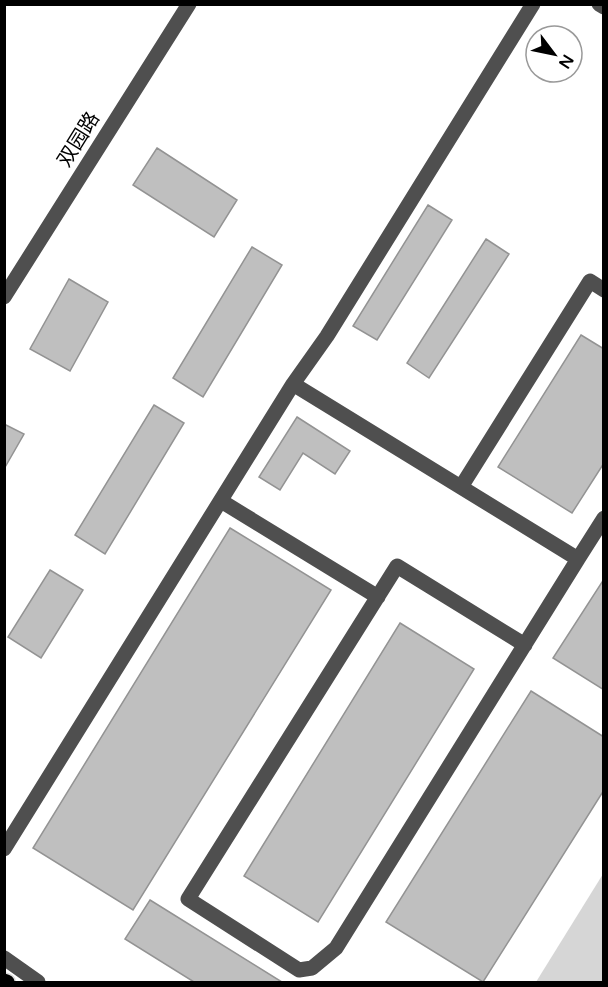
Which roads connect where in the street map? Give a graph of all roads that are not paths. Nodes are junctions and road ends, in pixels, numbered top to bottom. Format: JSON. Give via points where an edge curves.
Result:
{"nodes":[{"id":1,"x":189,"y":4,"type":"edge"},
{"id":2,"x":533,"y":4,"type":"edge"},
{"id":3,"x":599,"y":4,"type":"edge"},
{"id":4,"x":603,"y":7,"type":"edge"},
{"id":5,"x":603,"y":290,"type":"edge"},
{"id":6,"x":4,"y":297,"type":"edge"},
{"id":7,"x":293,"y":384,"type":"junction"},
{"id":8,"x":461,"y":487,"type":"junction"},
{"id":9,"x":221,"y":501,"type":"junction"},
{"id":10,"x":603,"y":518,"type":"edge"},
{"id":11,"x":578,"y":560,"type":"junction"},
{"id":12,"x":378,"y":597,"type":"junction"},
{"id":13,"x":525,"y":645,"type":"junction"},
{"id":14,"x":4,"y":849,"type":"edge"},
{"id":15,"x":4,"y":958,"type":"edge"},
{"id":16,"x":38,"y":982,"type":"edge"}],
"edges":[{"from":1,"to":6,"type":"street","name":"双园路"},
{"from":2,"to":7,"type":"street","via":[[327,336]]},
{"from":3,"to":4,"type":"street"},
{"from":5,"to":8,"type":"street","via":[[590,281]]},
{"from":7,"to":8,"type":"street"},
{"from":7,"to":9,"type":"street"},
{"from":8,"to":11,"type":"street"},
{"from":9,"to":12,"type":"street"},
{"from":9,"to":14,"type":"street"},
{"from":10,"to":11,"type":"street"},
{"from":11,"to":13,"type":"street"},
{"from":12,"to":13,"type":"street","via":[[397,566]]},
{"from":12,"to":13,"type":"street","via":[[188,899],[298,970],[312,968],[336,948]]},
{"from":15,"to":16,"type":"street"}]}
